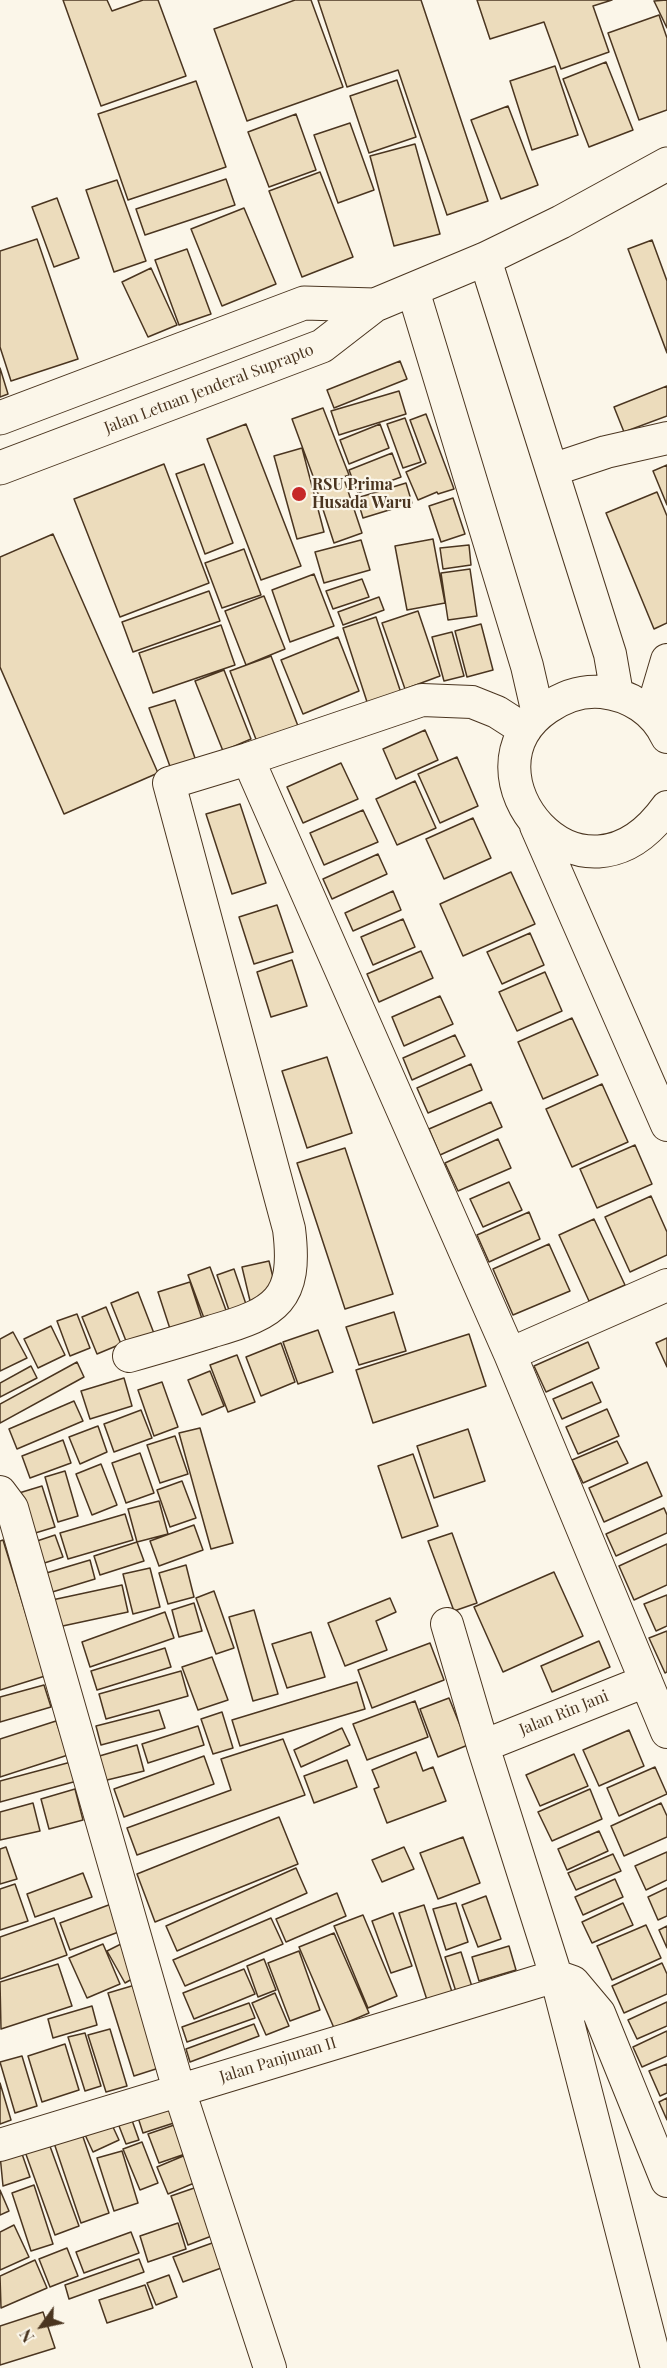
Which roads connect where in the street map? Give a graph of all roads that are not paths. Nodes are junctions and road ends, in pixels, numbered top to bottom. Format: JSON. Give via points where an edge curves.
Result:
{"nodes":[{"id":1,"x":667,"y":164,"type":"edge"},
{"id":2,"x":485,"y":259,"type":"junction"},
{"id":3,"x":413,"y":290,"type":"junction"},
{"id":4,"x":375,"y":305,"type":"junction"},
{"id":5,"x":0,"y":418,"type":"edge"},
{"id":6,"x":667,"y":438,"type":"edge"},
{"id":7,"x":0,"y":468,"type":"edge"},
{"id":8,"x":552,"y":470,"type":"junction"},
{"id":9,"x":667,"y":660,"type":"edge"},
{"id":10,"x":617,"y":694,"type":"junction"},
{"id":11,"x":532,"y":722,"type":"junction"},
{"id":12,"x":659,"y":725,"type":"edge"},
{"id":13,"x":248,"y":759,"type":"junction"},
{"id":14,"x":667,"y":807,"type":"edge"},
{"id":15,"x":536,"y":826,"type":"junction"},
{"id":16,"x":667,"y":1125,"type":"edge"},
{"id":17,"x":667,"y":1285,"type":"edge"},
{"id":18,"x":510,"y":1354,"type":"junction"},
{"id":19,"x":129,"y":1356,"type":"dead end"},
{"id":20,"x":0,"y":1492,"type":"edge"},
{"id":21,"x":447,"y":1624,"type":"dead end"},
{"id":22,"x":646,"y":1681,"type":"junction"},
{"id":23,"x":667,"y":1732,"type":"edge"},
{"id":24,"x":483,"y":1746,"type":"junction"},
{"id":25,"x":556,"y":1976,"type":"junction"},
{"id":26,"x":179,"y":2090,"type":"junction"},
{"id":27,"x":0,"y":2145,"type":"edge"},
{"id":28,"x":667,"y":2181,"type":"edge"},
{"id":29,"x":270,"y":2368,"type":"edge"},
{"id":30,"x":657,"y":2368,"type":"edge"}],
"edges":[{"from":1,"to":2,"type":"main road"},
{"from":2,"to":3,"type":"main road"},
{"from":2,"to":8,"type":"street"},
{"from":3,"to":4,"type":"main road"},
{"from":3,"to":11,"type":"street","via":[[526,666]]},
{"from":4,"to":5,"type":"main road","via":[[304,303]]},
{"from":4,"to":7,"type":"main road","name":"Jalan Letnan Jenderal Suprapto","via":[[322,346]]},
{"from":6,"to":8,"type":"street"},
{"from":8,"to":10,"type":"street","via":[[610,654]]},
{"from":9,"to":12,"type":"street"},
{"from":10,"to":11,"type":"street","via":[[589,691],[562,698]]},
{"from":10,"to":12,"type":"street","via":[[635,702]]},
{"from":11,"to":13,"type":"street","via":[[472,702],[422,700]]},
{"from":11,"to":15,"type":"street","via":[[516,755],[516,780],[523,804]]},
{"from":13,"to":18,"type":"street"},
{"from":13,"to":19,"type":"street","via":[[169,783],[289,1230],[290,1276],[282,1295],[259,1316]]},
{"from":14,"to":15,"type":"street","via":[[652,827],[632,843],[607,851],[573,848],[557,842]]},
{"from":15,"to":16,"type":"street"},
{"from":17,"to":18,"type":"street"},
{"from":18,"to":22,"type":"street"},
{"from":20,"to":26,"type":"street","via":[[12,1508]]},
{"from":21,"to":24,"type":"street"},
{"from":22,"to":23,"type":"street"},
{"from":22,"to":24,"type":"street","name":"Jalan Rin Jani"},
{"from":24,"to":25,"type":"street"},
{"from":25,"to":26,"type":"street","name":"Jalan Panjunan II"},
{"from":25,"to":28,"type":"street","via":[[573,1982],[599,2013]]},
{"from":25,"to":30,"type":"street"},
{"from":26,"to":27,"type":"street","name":"Jalan Panjunan II"},
{"from":26,"to":29,"type":"street"}]}
